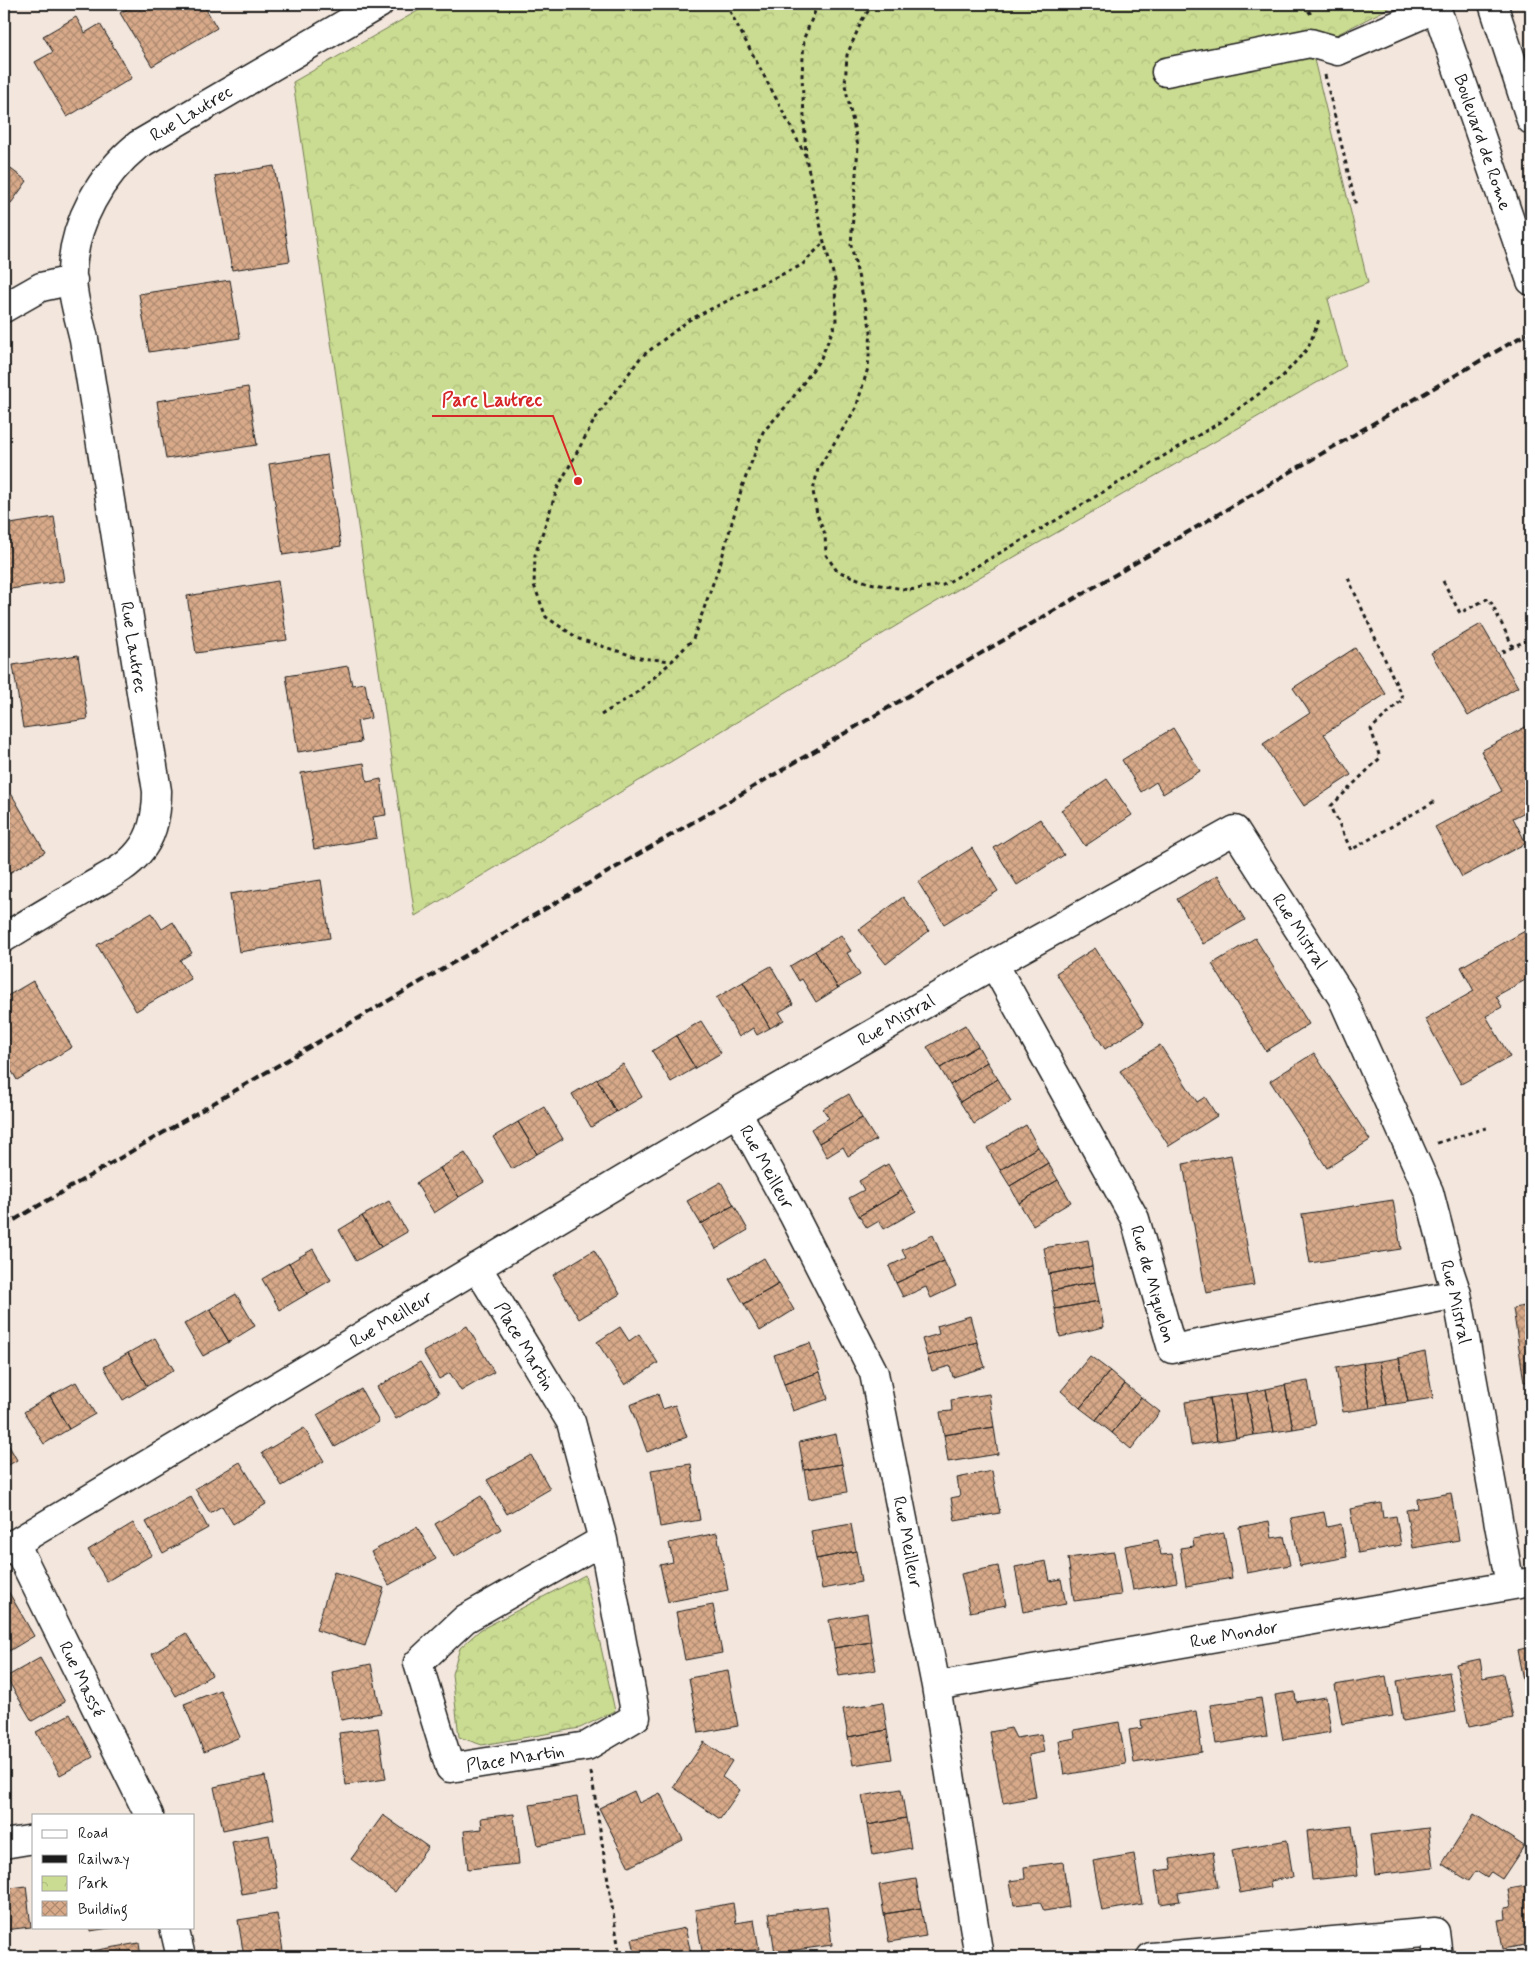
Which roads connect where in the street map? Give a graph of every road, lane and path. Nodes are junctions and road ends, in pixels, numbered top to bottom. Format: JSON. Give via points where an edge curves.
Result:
{"nodes":[{"id":1,"x":378,"y":4,"type":"edge"},
{"id":2,"x":726,"y":4,"type":"edge"},
{"id":3,"x":818,"y":4,"type":"edge"},
{"id":4,"x":873,"y":4,"type":"edge"},
{"id":5,"x":1492,"y":4,"type":"edge"},
{"id":6,"x":1436,"y":6,"type":"edge"},
{"id":7,"x":1318,"y":45,"type":"junction"},
{"id":8,"x":1166,"y":72,"type":"dead end"},
{"id":9,"x":1531,"y":120,"type":"edge"},
{"id":10,"x":806,"y":158,"type":"junction"},
{"id":11,"x":1356,"y":206,"type":"dead end"},
{"id":12,"x":824,"y":242,"type":"junction"},
{"id":13,"x":72,"y":280,"type":"junction"},
{"id":14,"x":1531,"y":281,"type":"edge"},
{"id":15,"x":4,"y":308,"type":"edge"},
{"id":16,"x":1320,"y":318,"type":"dead end"},
{"id":17,"x":1348,"y":578,"type":"dead end"},
{"id":18,"x":1443,"y":581,"type":"dead end"},
{"id":19,"x":1531,"y":638,"type":"edge"},
{"id":20,"x":1512,"y":647,"type":"junction"},
{"id":21,"x":1502,"y":652,"type":"dead end"},
{"id":22,"x":672,"y":661,"type":"junction"},
{"id":23,"x":601,"y":715,"type":"dead end"},
{"id":24,"x":1435,"y":801,"type":"dead end"},
{"id":25,"x":4,"y":938,"type":"edge"},
{"id":26,"x":994,"y":964,"type":"junction"},
{"id":27,"x":737,"y":1112,"type":"junction"},
{"id":28,"x":1488,"y":1127,"type":"dead end"},
{"id":29,"x":1411,"y":1151,"type":"junction"},
{"id":30,"x":478,"y":1267,"type":"junction"},
{"id":31,"x":1457,"y":1294,"type":"junction"},
{"id":32,"x":603,"y":1540,"type":"junction"},
{"id":33,"x":10,"y":1547,"type":"edge"},
{"id":34,"x":1521,"y":1584,"type":"edge"},
{"id":35,"x":936,"y":1686,"type":"junction"},
{"id":36,"x":587,"y":1746,"type":"junction"},
{"id":37,"x":148,"y":1814,"type":"edge"},
{"id":38,"x":32,"y":1839,"type":"edge"},
{"id":39,"x":4,"y":1844,"type":"edge"},
{"id":40,"x":174,"y":1928,"type":"edge"},
{"id":41,"x":181,"y":1957,"type":"edge"},
{"id":42,"x":620,"y":1957,"type":"edge"},
{"id":43,"x":979,"y":1957,"type":"edge"},
{"id":44,"x":1152,"y":1957,"type":"edge"},
{"id":45,"x":1438,"y":1957,"type":"edge"}],
"edges":[{"from":1,"to":13,"type":"street","name":"Rue Lautrec","via":[[160,130],[128,153],[102,182],[92,202],[75,249]]},
{"from":2,"to":10,"type":"path"},
{"from":3,"to":10,"type":"path","via":[[804,38],[802,76]]},
{"from":4,"to":16,"type":"path","via":[[862,20],[847,55],[845,85],[858,146],[851,245],[871,331],[868,368],[856,408],[818,469],[813,491],[825,534],[826,555],[837,572],[869,583],[909,590],[943,585],[1219,423],[1282,377],[1308,348]]},
{"from":5,"to":9,"type":"street"},
{"from":6,"to":7,"type":"street","via":[[1338,51]]},
{"from":6,"to":14,"type":"street","name":"Boulevard de Rome"},
{"from":7,"to":8,"type":"street","via":[[1310,43]]},
{"from":7,"to":11,"type":"path"},
{"from":10,"to":12,"type":"path"},
{"from":12,"to":22,"type":"path","via":[[835,280],[836,322],[821,358],[789,403],[763,432],[742,486],[722,561],[694,639]]},
{"from":12,"to":22,"type":"path","via":[[802,265],[689,320],[641,357],[594,419],[558,488],[535,555],[534,585],[546,617],[579,639],[640,658]]},
{"from":13,"to":15,"type":"street","via":[[48,284]]},
{"from":13,"to":25,"type":"street","name":"Rue Lautrec","via":[[157,806],[146,842],[132,860]]},
{"from":17,"to":24,"type":"path","via":[[1403,699],[1371,729],[1380,758],[1331,806],[1352,850]]},
{"from":18,"to":20,"type":"path","via":[[1460,612],[1489,598]]},
{"from":19,"to":20,"type":"path"},
{"from":20,"to":21,"type":"path"},
{"from":22,"to":23,"type":"path","via":[[638,692]]},
{"from":26,"to":27,"type":"street","name":"Rue Mistral"},
{"from":26,"to":29,"type":"street","name":"Rue Mistral","via":[[1235,830],[1342,997]]},
{"from":26,"to":31,"type":"street","name":"Rue de Miquelon","via":[[1135,1219],[1172,1349]]},
{"from":27,"to":30,"type":"street","name":"Rue Meilleur"},
{"from":27,"to":35,"type":"street","name":"Rue Meilleur","via":[[874,1373]]},
{"from":28,"to":29,"type":"path"},
{"from":29,"to":31,"type":"street","name":"Rue Mistral","via":[[1430,1192]]},
{"from":30,"to":32,"type":"street","name":"Place Martin","via":[[571,1422]]},
{"from":30,"to":33,"type":"street","name":"Rue Meilleur"},
{"from":31,"to":34,"type":"street","name":"Rue Mistral"},
{"from":32,"to":36,"type":"street","name":"Place Martin","via":[[636,1717]]},
{"from":32,"to":36,"type":"street","name":"Place Martin","via":[[465,1619],[418,1663],[450,1768]]},
{"from":33,"to":37,"type":"street","name":"Rue Massé"},
{"from":34,"to":35,"type":"street","name":"Rue Mondor"},
{"from":35,"to":43,"type":"street","name":"Rue Meilleur"},
{"from":36,"to":42,"type":"path"},
{"from":38,"to":39,"type":"street"},
{"from":40,"to":41,"type":"street"},
{"from":44,"to":45,"type":"street","via":[[1435,1932]]}]}
